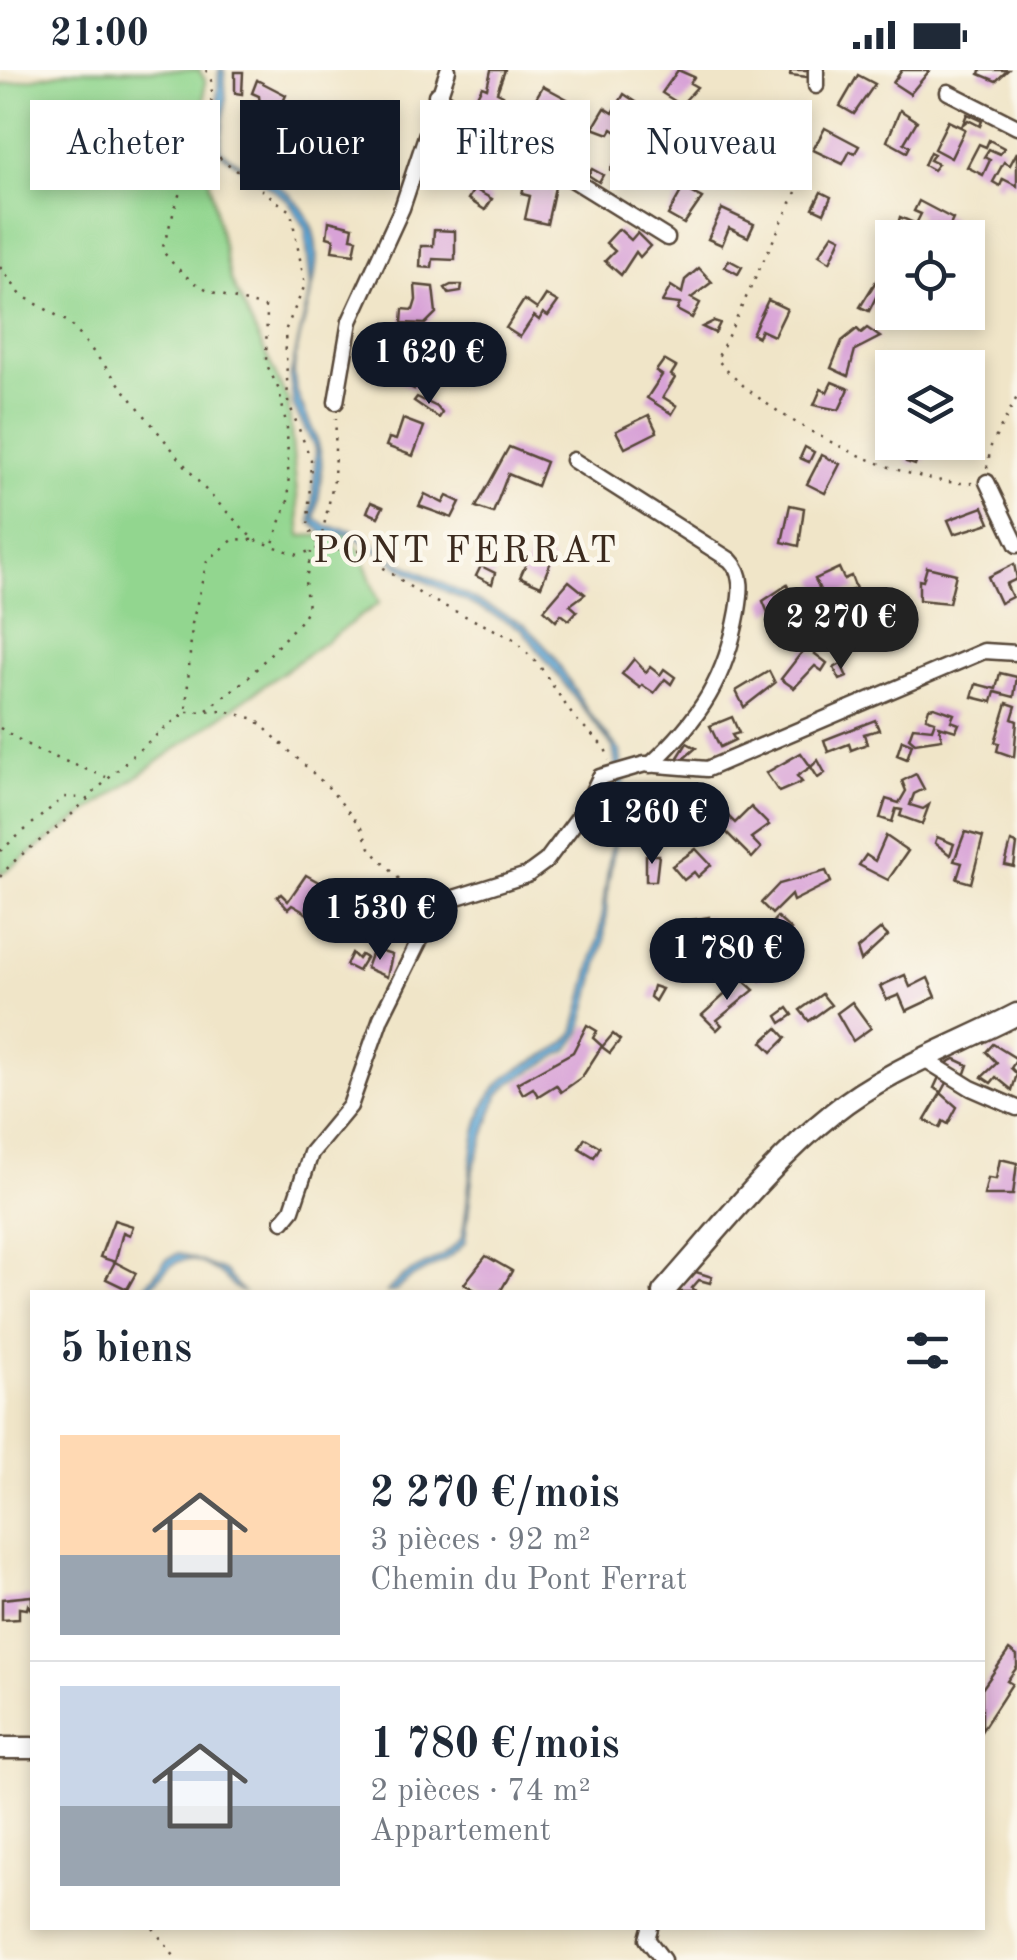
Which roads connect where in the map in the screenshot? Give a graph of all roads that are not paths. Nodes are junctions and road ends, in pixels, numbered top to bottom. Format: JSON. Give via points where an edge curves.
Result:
{"nodes":[{"id":1,"x":448,"y":70,"type":"edge"},
{"id":2,"x":948,"y":92,"type":"dead end"},
{"id":3,"x":436,"y":95,"type":"junction"},
{"id":4,"x":1017,"y":128,"type":"edge"},
{"id":5,"x":666,"y":238,"type":"dead end"},
{"id":6,"x":336,"y":402,"type":"road end"},
{"id":7,"x":573,"y":460,"type":"dead end"},
{"id":8,"x":987,"y":482,"type":"road end"},
{"id":9,"x":1017,"y":545,"type":"edge"},
{"id":10,"x":1017,"y":654,"type":"edge"},
{"id":11,"x":650,"y":765,"type":"junction"},
{"id":12,"x":1017,"y":1014,"type":"edge"},
{"id":13,"x":926,"y":1060,"type":"junction"},
{"id":14,"x":1017,"y":1108,"type":"edge"},
{"id":15,"x":284,"y":1220,"type":"dead end"},
{"id":16,"x":665,"y":1290,"type":"edge"},
{"id":17,"x":0,"y":1748,"type":"edge"},
{"id":18,"x":30,"y":1748,"type":"edge"},
{"id":19,"x":650,"y":1930,"type":"edge"},
{"id":20,"x":663,"y":1960,"type":"edge"}],
"edges":[{"from":1,"to":3,"type":"street"},
{"from":2,"to":4,"type":"street"},
{"from":3,"to":5,"type":"street"},
{"from":3,"to":6,"type":"street","via":[[402,208],[350,321]]},
{"from":7,"to":11,"type":"street","via":[[730,560],[739,576],[729,660],[706,701]]},
{"from":8,"to":9,"type":"street"},
{"from":10,"to":11,"type":"street","via":[[984,651],[707,769]]},
{"from":11,"to":15,"type":"street","via":[[619,770],[594,784],[566,835],[527,875],[438,903],[381,1018],[350,1106],[311,1153]]},
{"from":12,"to":13,"type":"street"},
{"from":13,"to":14,"type":"street"},
{"from":13,"to":16,"type":"street","via":[[836,1110]]},
{"from":17,"to":18,"type":"street"},
{"from":19,"to":20,"type":"street","via":[[647,1940]]}]}
